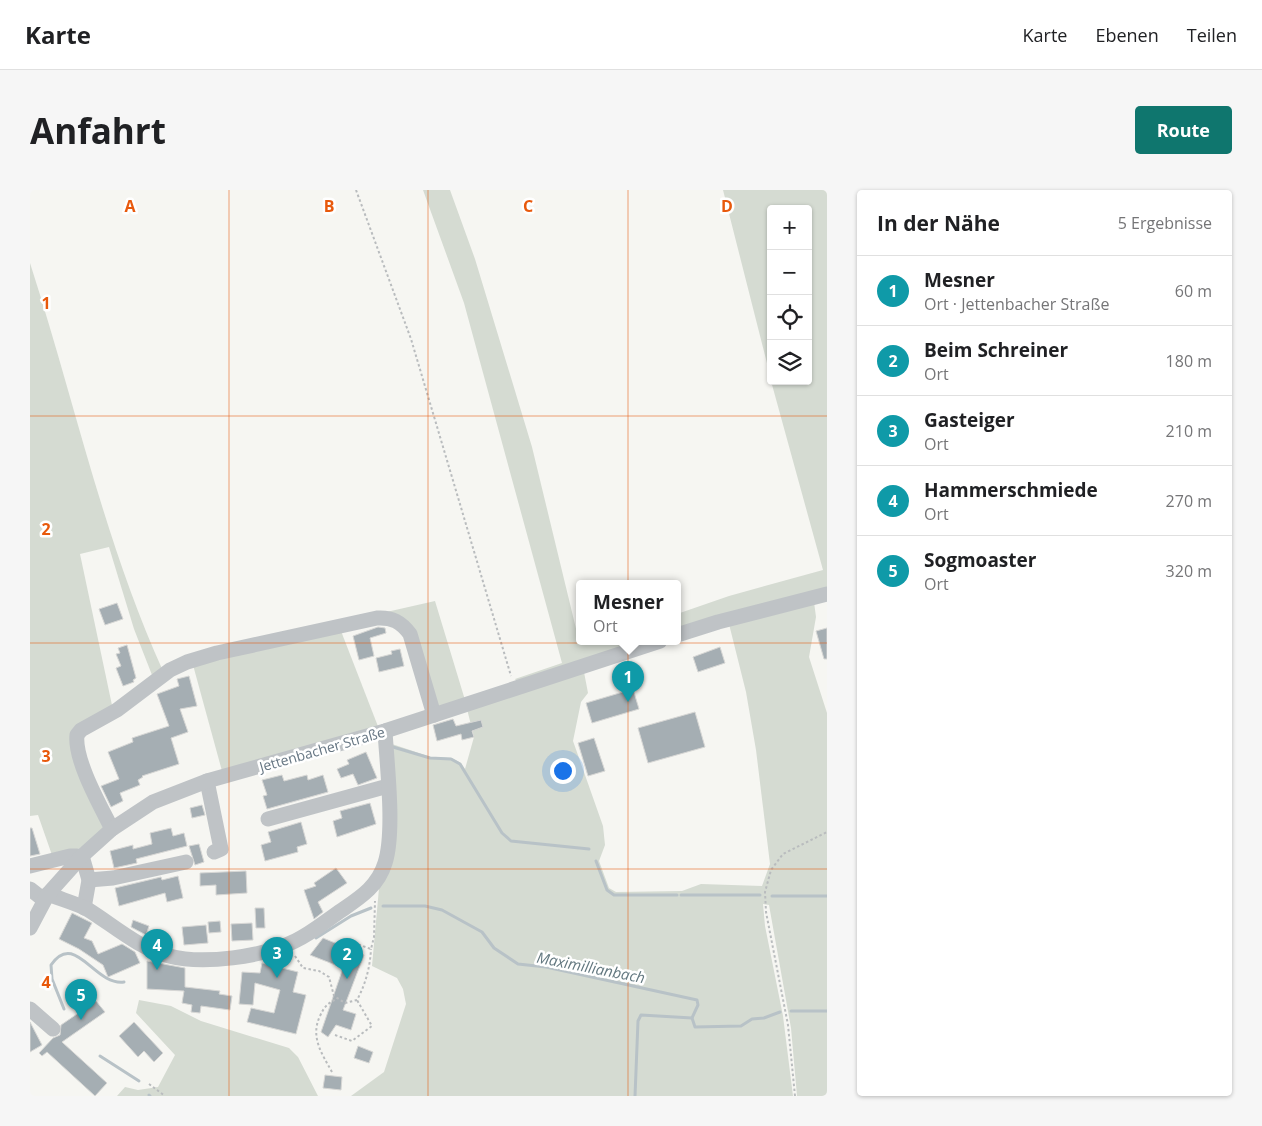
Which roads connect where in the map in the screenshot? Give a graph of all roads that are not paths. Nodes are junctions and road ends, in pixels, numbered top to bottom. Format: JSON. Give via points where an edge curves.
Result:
{"nodes":[{"id":1,"x":827,"y":594,"type":"edge"},
{"id":2,"x":681,"y":634,"type":"edge"},
{"id":3,"x":648,"y":645,"type":"edge"},
{"id":4,"x":434,"y":715,"type":"junction"},
{"id":5,"x":385,"y":731,"type":"junction"},
{"id":6,"x":207,"y":781,"type":"junction"},
{"id":7,"x":388,"y":786,"type":"junction"},
{"id":8,"x":268,"y":819,"type":"dead end"},
{"id":9,"x":112,"y":829,"type":"junction"},
{"id":10,"x":214,"y":852,"type":"dead end"},
{"id":11,"x":82,"y":856,"type":"junction"},
{"id":12,"x":186,"y":862,"type":"dead end"},
{"id":13,"x":30,"y":866,"type":"edge"},
{"id":14,"x":88,"y":880,"type":"junction"},
{"id":15,"x":30,"y":889,"type":"edge"},
{"id":16,"x":46,"y":897,"type":"junction"},
{"id":17,"x":84,"y":908,"type":"junction"},
{"id":18,"x":30,"y":928,"type":"edge"},
{"id":19,"x":30,"y":1009,"type":"edge"},
{"id":20,"x":53,"y":1029,"type":"dead end"}],
"edges":[{"from":1,"to":2,"type":"street"},
{"from":3,"to":4,"type":"street","name":"Jettenbacher Straße"},
{"from":4,"to":5,"type":"street","name":"Jettenbacher Straße"},
{"from":4,"to":9,"type":"street","via":[[410,634],[391,619],[377,618],[187,662],[170,670],[76,736],[89,781]]},
{"from":5,"to":6,"type":"street","name":"Jettenbacher Straße"},
{"from":5,"to":7,"type":"street"},
{"from":6,"to":9,"type":"street","name":"Jettenbacher Straße","via":[[153,802]]},
{"from":6,"to":10,"type":"street","via":[[221,849]]},
{"from":7,"to":8,"type":"street"},
{"from":7,"to":17,"type":"street","via":[[388,847],[385,862],[372,887],[290,943],[237,957],[170,957],[144,947]]},
{"from":9,"to":11,"type":"street","name":"Jettenbacher Straße"},
{"from":11,"to":13,"type":"street"},
{"from":11,"to":14,"type":"street"},
{"from":11,"to":16,"type":"street","name":"Jettenbacher Straße"},
{"from":12,"to":14,"type":"street","via":[[113,878]]},
{"from":14,"to":17,"type":"street"},
{"from":15,"to":16,"type":"street"},
{"from":16,"to":17,"type":"street"},
{"from":16,"to":18,"type":"street","name":"Jettenbacher Straße"},
{"from":19,"to":20,"type":"street"}]}
